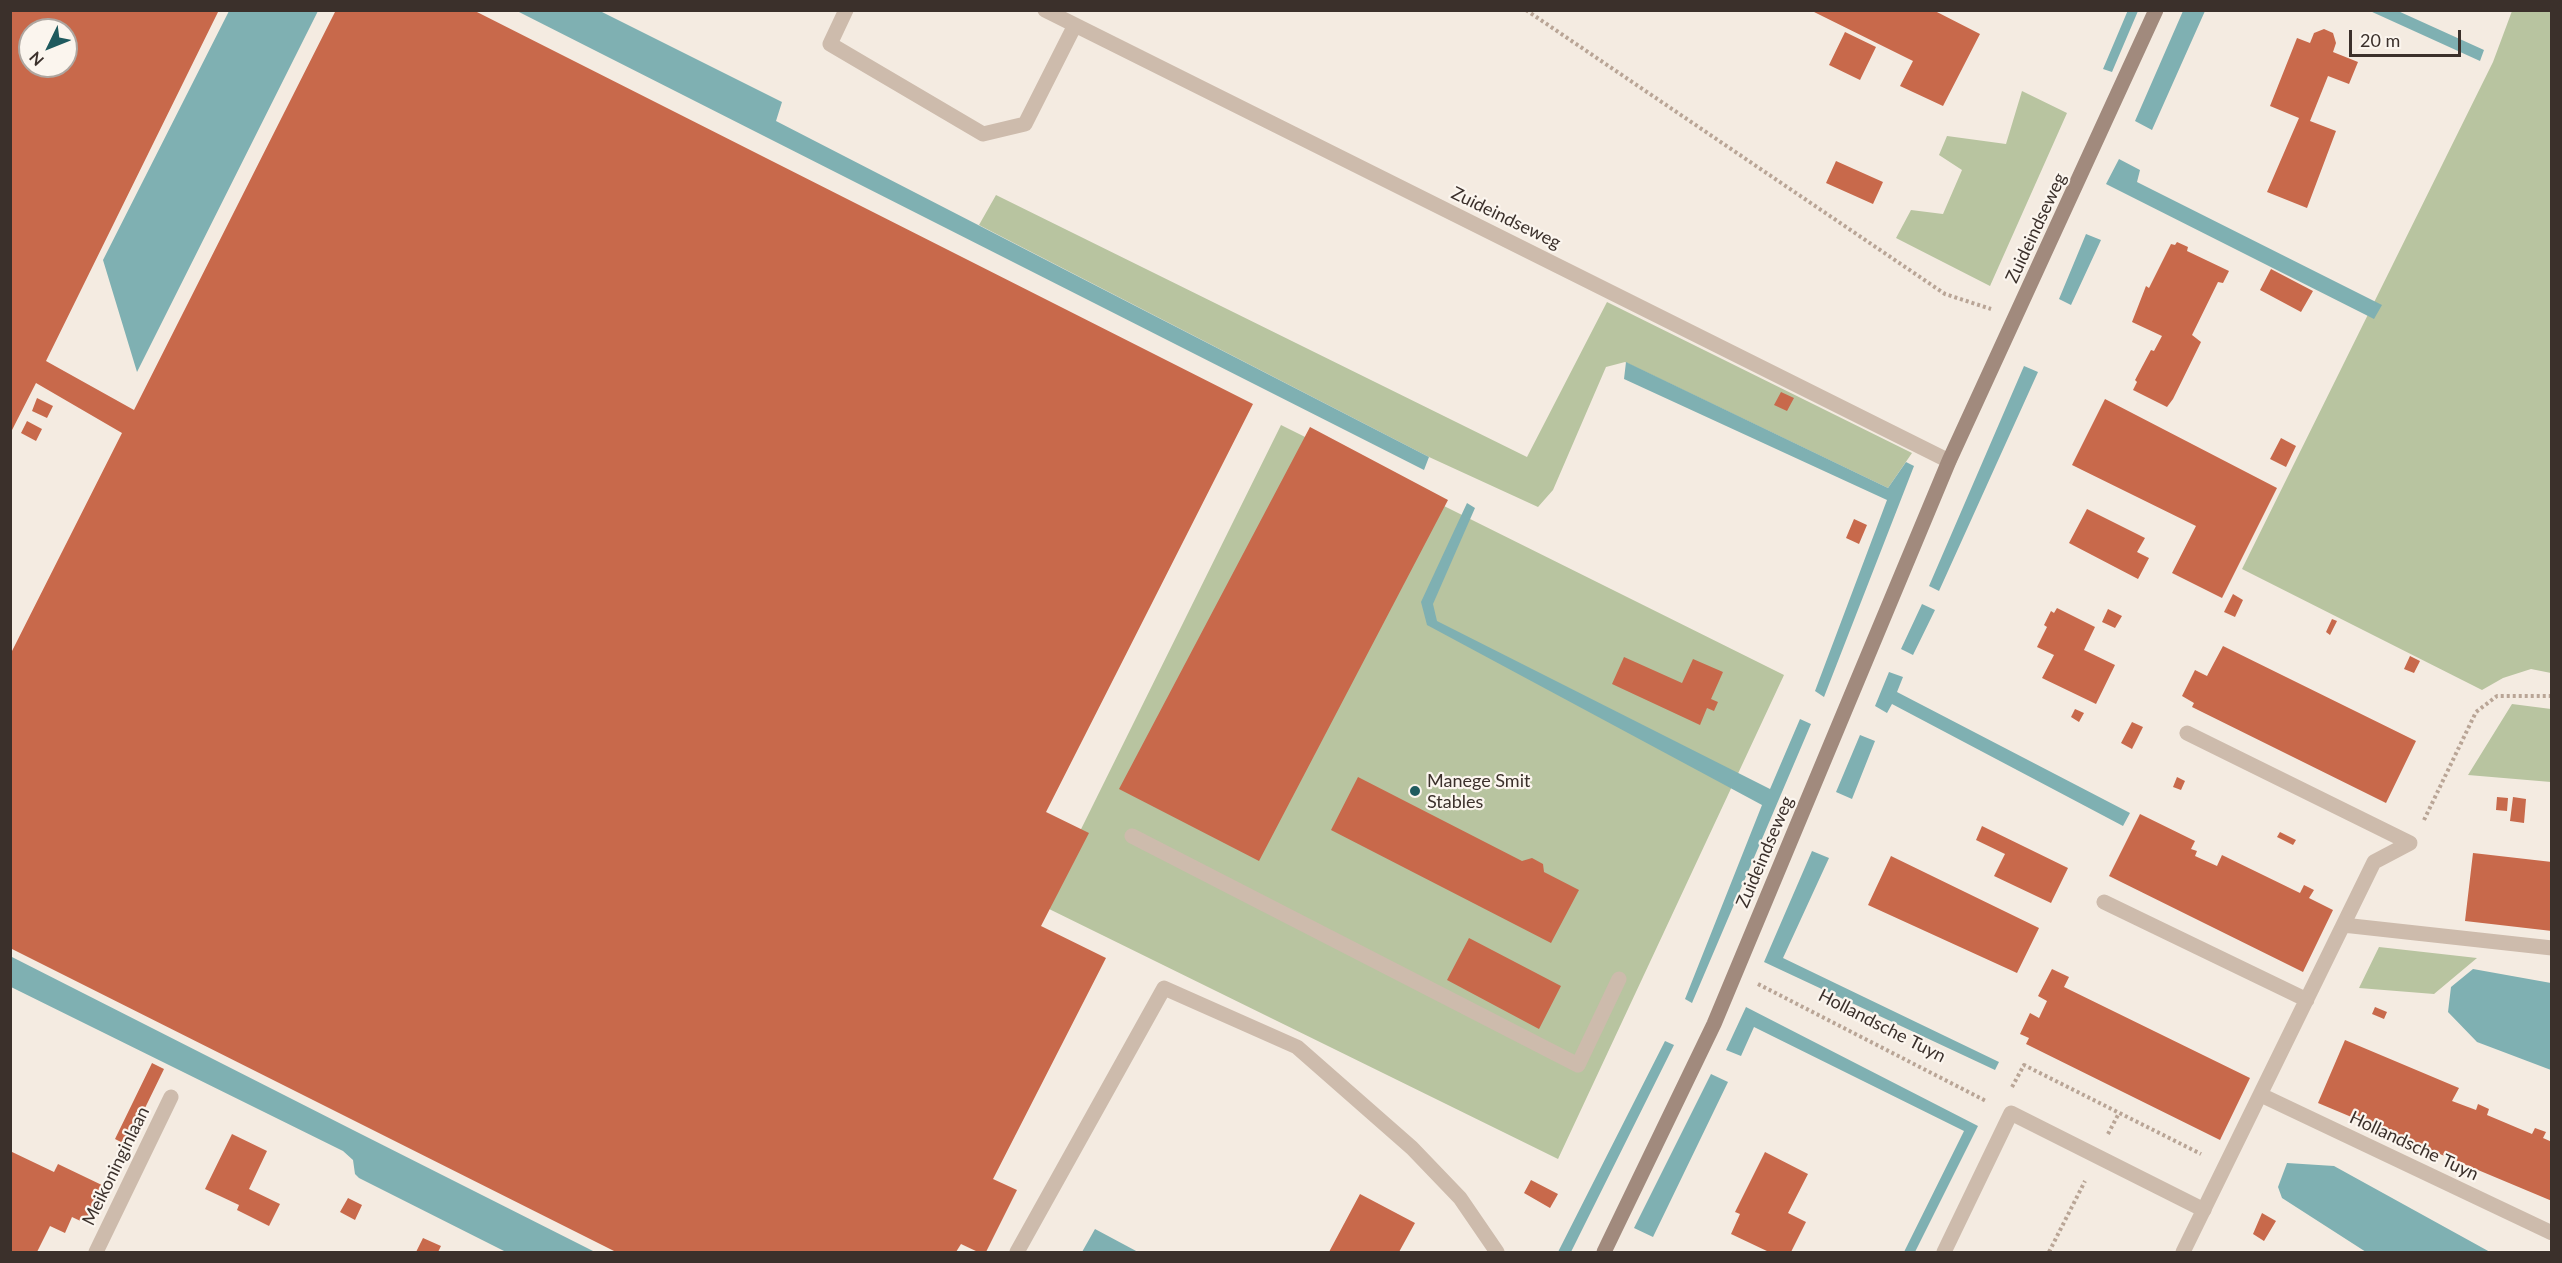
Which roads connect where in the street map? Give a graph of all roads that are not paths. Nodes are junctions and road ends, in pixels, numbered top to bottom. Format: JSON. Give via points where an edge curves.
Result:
{"nodes":[{"id":1,"x":846,"y":10,"type":"edge"},
{"id":2,"x":1045,"y":10,"type":"edge"},
{"id":3,"x":2156,"y":10,"type":"edge"},
{"id":4,"x":1075,"y":25,"type":"junction"},
{"id":5,"x":1949,"y":461,"type":"junction"},
{"id":6,"x":2187,"y":733,"type":"dead end"},
{"id":7,"x":1132,"y":836,"type":"dead end"},
{"id":8,"x":2104,"y":902,"type":"dead end"},
{"id":9,"x":2343,"y":925,"type":"junction"},
{"id":10,"x":2552,"y":948,"type":"edge"},
{"id":11,"x":1619,"y":979,"type":"dead end"},
{"id":12,"x":2307,"y":1000,"type":"junction"},
{"id":13,"x":2260,"y":1095,"type":"junction"},
{"id":14,"x":171,"y":1097,"type":"dead end"},
{"id":15,"x":2204,"y":1210,"type":"junction"},
{"id":16,"x":2552,"y":1233,"type":"edge"},
{"id":17,"x":96,"y":1252,"type":"edge"},
{"id":18,"x":1017,"y":1252,"type":"edge"},
{"id":19,"x":1497,"y":1252,"type":"edge"},
{"id":20,"x":1604,"y":1252,"type":"edge"},
{"id":21,"x":1944,"y":1252,"type":"edge"},
{"id":22,"x":2183,"y":1252,"type":"edge"}],
"edges":[{"from":1,"to":4,"type":"street","via":[[830,44],[982,134],[1025,124]]},
{"from":2,"to":4,"type":"street","name":"Zuideindseweg"},
{"from":3,"to":5,"type":"street","name":"Zuideindseweg"},
{"from":4,"to":5,"type":"street","name":"Zuideindseweg"},
{"from":5,"to":20,"type":"street","name":"Zuideindseweg","via":[[1714,1024]]},
{"from":6,"to":9,"type":"street","via":[[2410,843],[2374,862]]},
{"from":7,"to":11,"type":"street","via":[[1578,1065]]},
{"from":8,"to":12,"type":"street"},
{"from":9,"to":10,"type":"street"},
{"from":9,"to":12,"type":"street"},
{"from":12,"to":13,"type":"street"},
{"from":13,"to":15,"type":"street"},
{"from":13,"to":16,"type":"street","name":"Hollandsche Tuyn"},
{"from":14,"to":17,"type":"street","name":"Meikoninginlaan"},
{"from":15,"to":21,"type":"street","via":[[2011,1113]]},
{"from":15,"to":22,"type":"street"},
{"from":18,"to":19,"type":"street","via":[[1164,988],[1297,1047],[1428,1165],[1460,1198]]}]}
